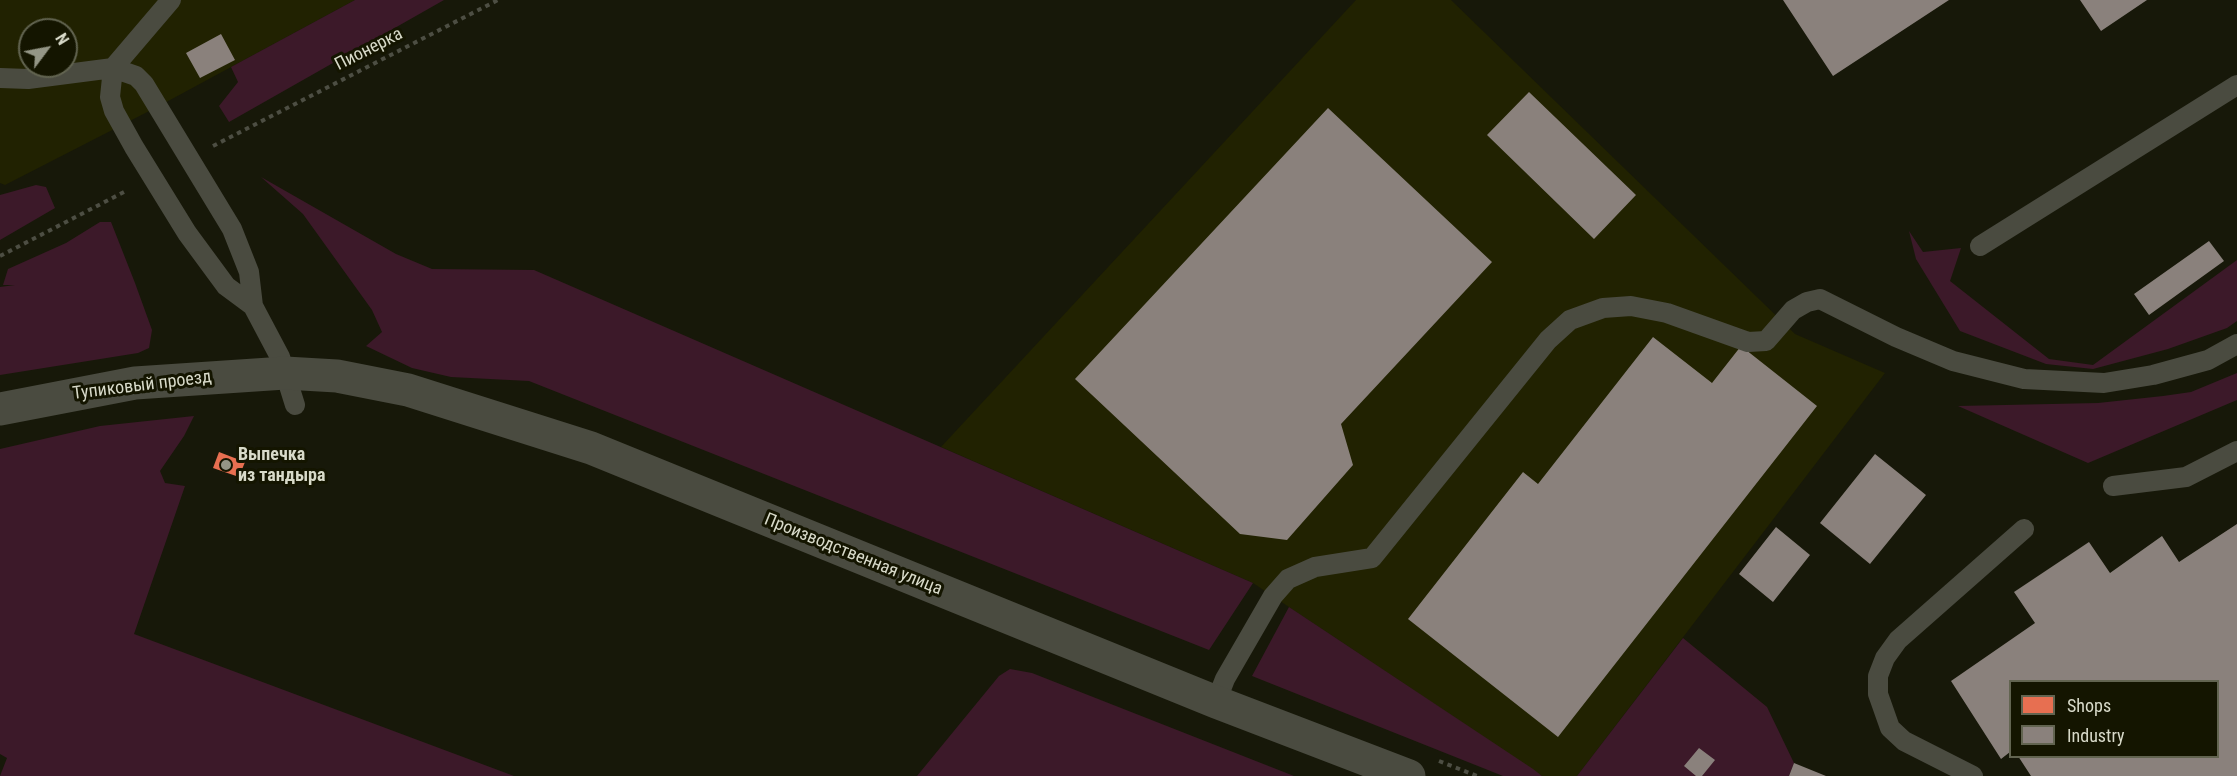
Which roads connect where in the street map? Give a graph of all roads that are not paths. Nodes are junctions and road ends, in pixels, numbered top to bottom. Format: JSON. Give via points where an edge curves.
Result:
{"nodes":[{"id":1,"x":171,"y":0,"type":"edge"},
{"id":2,"x":113,"y":68,"type":"junction"},
{"id":3,"x":0,"y":78,"type":"edge"},
{"id":4,"x":2237,"y":85,"type":"edge"},
{"id":5,"x":1980,"y":246,"type":"dead end"},
{"id":6,"x":253,"y":306,"type":"junction"},
{"id":7,"x":2237,"y":344,"type":"edge"},
{"id":8,"x":285,"y":373,"type":"junction"},
{"id":9,"x":295,"y":405,"type":"dead end"},
{"id":10,"x":0,"y":410,"type":"edge"},
{"id":11,"x":2237,"y":451,"type":"edge"},
{"id":12,"x":2113,"y":486,"type":"dead end"},
{"id":13,"x":2024,"y":529,"type":"dead end"},
{"id":14,"x":1216,"y":702,"type":"junction"},
{"id":15,"x":1409,"y":776,"type":"edge"},
{"id":16,"x":1973,"y":776,"type":"edge"}],
"edges":[{"from":1,"to":2,"type":"lane"},
{"from":2,"to":3,"type":"lane","via":[[28,79]]},
{"from":2,"to":6,"type":"lane","via":[[110,97],[134,147],[187,233],[226,286]]},
{"from":2,"to":6,"type":"lane","via":[[136,76],[144,84],[232,229],[249,272]]},
{"from":4,"to":5,"type":"lane"},
{"from":6,"to":8,"type":"lane"},
{"from":7,"to":14,"type":"lane","via":[[2208,360],[2104,383],[2024,379],[1953,361],[1820,299],[1792,310],[1766,341],[1748,342],[1667,313],[1631,306],[1603,308],[1570,320],[1548,340],[1372,558],[1315,567],[1287,579],[1273,596]]},
{"from":8,"to":9,"type":"lane"},
{"from":8,"to":10,"type":"street","name":"Тупиковый проезд","via":[[135,383]]},
{"from":8,"to":14,"type":"street","name":"Производственная улица","via":[[337,376],[397,387],[591,448]]},
{"from":11,"to":12,"type":"lane","via":[[2186,477]]},
{"from":13,"to":16,"type":"lane","via":[[1898,640],[1878,676],[1878,694],[1890,728],[1904,741]]},
{"from":14,"to":15,"type":"street","name":"Производственная улица"}]}
